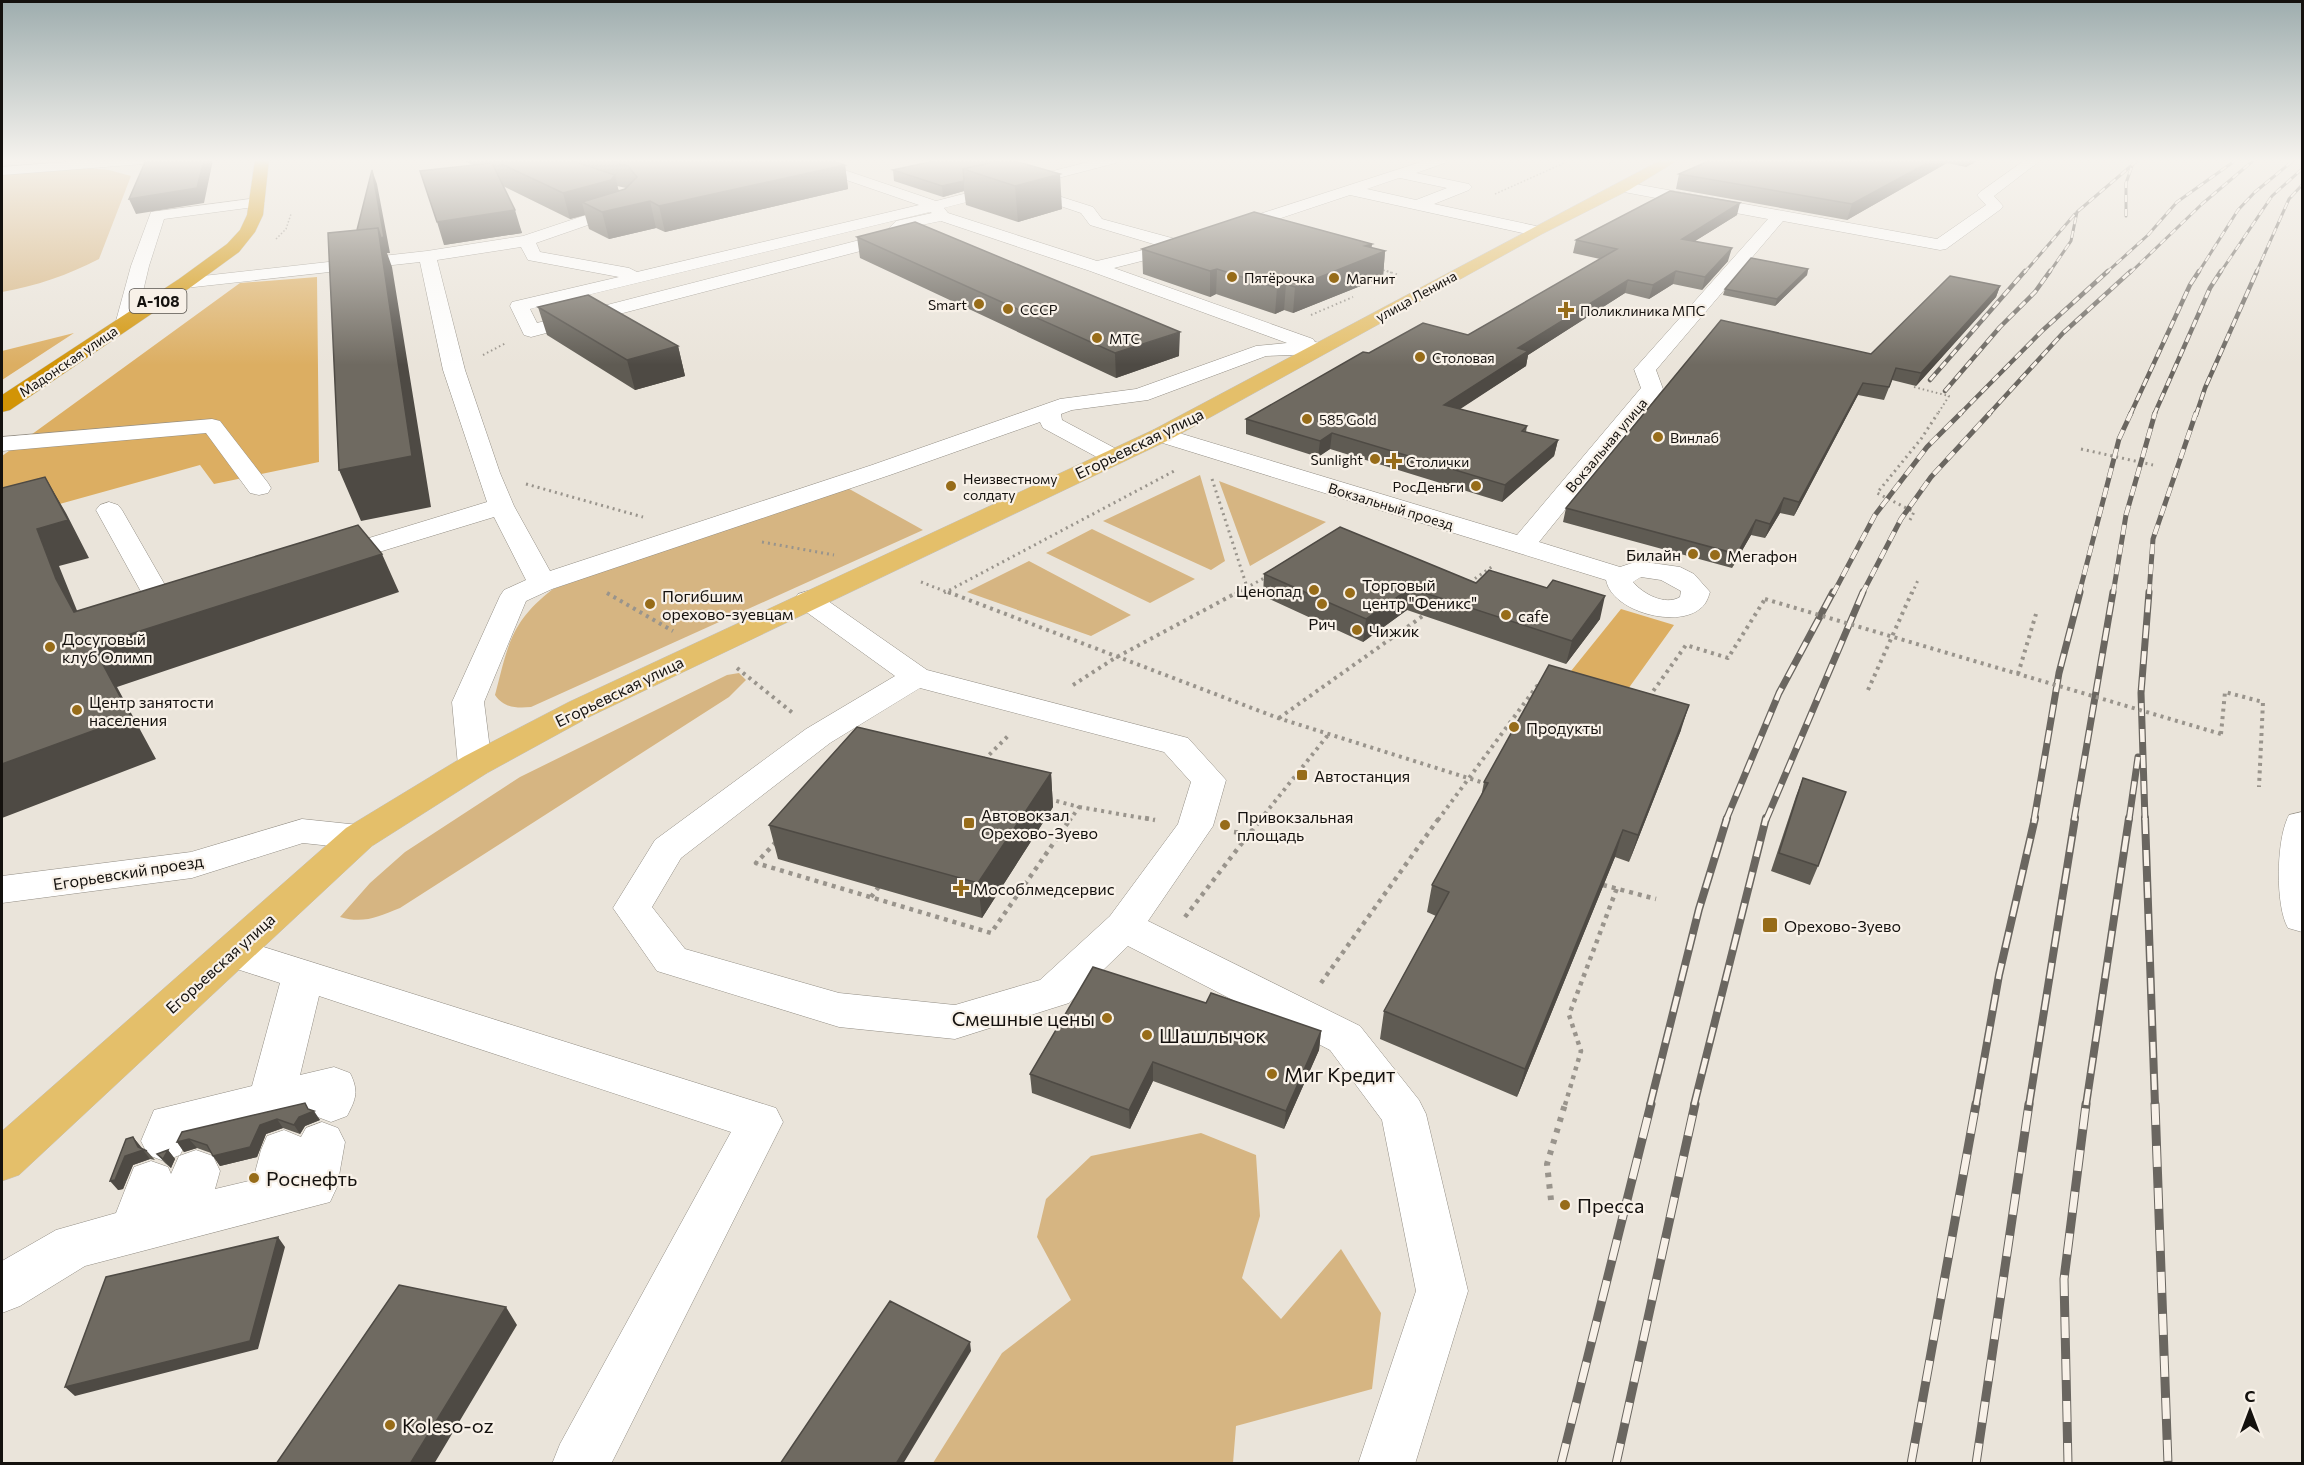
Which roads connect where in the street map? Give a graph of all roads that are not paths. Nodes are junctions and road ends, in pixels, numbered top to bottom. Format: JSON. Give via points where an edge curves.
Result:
{"nodes":[{"id":1,"x":153,"y":228,"type":"edge"},
{"id":2,"x":249,"y":228,"type":"edge"},
{"id":3,"x":566,"y":228,"type":"edge"},
{"id":4,"x":842,"y":228,"type":"edge"},
{"id":5,"x":898,"y":228,"type":"edge"},
{"id":6,"x":987,"y":228,"type":"edge"},
{"id":7,"x":1118,"y":228,"type":"edge"},
{"id":8,"x":1233,"y":228,"type":"edge"},
{"id":9,"x":1524,"y":228,"type":"edge"},
{"id":10,"x":1541,"y":228,"type":"edge"},
{"id":11,"x":1768,"y":228,"type":"edge"},
{"id":12,"x":1848,"y":228,"type":"edge"},
{"id":13,"x":1963,"y":228,"type":"edge"},
{"id":14,"x":1536,"y":231,"type":"junction"},
{"id":15,"x":526,"y":241,"type":"junction"},
{"id":16,"x":1179,"y":246,"type":"junction"},
{"id":17,"x":427,"y":256,"type":"junction"},
{"id":18,"x":1096,"y":267,"type":"junction"},
{"id":19,"x":643,"y":276,"type":"junction"},
{"id":20,"x":185,"y":283,"type":"junction"},
{"id":21,"x":126,"y":321,"type":"junction"},
{"id":22,"x":1319,"y":348,"type":"junction"},
{"id":23,"x":2,"y":405,"type":"edge"},
{"id":24,"x":1050,"y":411,"type":"junction"},
{"id":25,"x":1161,"y":435,"type":"junction"},
{"id":26,"x":2,"y":444,"type":"edge"},
{"id":27,"x":1114,"y":457,"type":"junction"},
{"id":28,"x":259,"y":488,"type":"dead end"},
{"id":29,"x":501,"y":506,"type":"junction"},
{"id":30,"x":110,"y":510,"type":"dead end"},
{"id":31,"x":1522,"y":546,"type":"junction"},
{"id":32,"x":310,"y":565,"type":"edge"},
{"id":33,"x":1621,"y":576,"type":"dead end"},
{"id":34,"x":542,"y":583,"type":"junction"},
{"id":35,"x":210,"y":597,"type":"edge"},
{"id":36,"x":808,"y":600,"type":"junction"},
{"id":37,"x":916,"y":677,"type":"junction"},
{"id":38,"x":475,"y":765,"type":"junction"},
{"id":39,"x":358,"y":837,"type":"junction"},
{"id":40,"x":2301,"y":845,"type":"edge"},
{"id":41,"x":2,"y":890,"type":"edge"},
{"id":42,"x":2302,"y":918,"type":"edge"},
{"id":43,"x":1143,"y":936,"type":"junction"},
{"id":44,"x":232,"y":952,"type":"junction"},
{"id":45,"x":303,"y":976,"type":"junction"},
{"id":46,"x":301,"y":1117,"type":"junction"},
{"id":47,"x":187,"y":1148,"type":"junction"},
{"id":48,"x":2,"y":1160,"type":"edge"},
{"id":49,"x":183,"y":1218,"type":"junction"},
{"id":50,"x":134,"y":1231,"type":"junction"},
{"id":51,"x":2,"y":1289,"type":"edge"},
{"id":52,"x":580,"y":1464,"type":"edge"},
{"id":53,"x":1386,"y":1464,"type":"edge"}],
"edges":[{"from":1,"to":21,"type":"street"},
{"from":2,"to":20,"type":"highway","name":"Мадонская улица","number":"А-108","via":[[232,248]]},
{"from":3,"to":15,"type":"street"},
{"from":4,"to":19,"type":"street"},
{"from":5,"to":19,"type":"street","via":[[889,238],[531,331],[519,306]]},
{"from":6,"to":18,"type":"street"},
{"from":7,"to":16,"type":"street"},
{"from":8,"to":16,"type":"street"},
{"from":9,"to":14,"type":"street"},
{"from":10,"to":14,"type":"main road","name":"улица Ленина"},
{"from":11,"to":31,"type":"street","name":"Вокзальная улица","via":[[1645,369],[1652,389]]},
{"from":12,"to":13,"type":"street","via":[[1940,245]]},
{"from":14,"to":22,"type":"main road","name":"улица Ленина"},
{"from":15,"to":17,"type":"street"},
{"from":15,"to":19,"type":"street","via":[[534,256]]},
{"from":16,"to":18,"type":"street"},
{"from":17,"to":20,"type":"street"},
{"from":17,"to":29,"type":"street","via":[[454,370]]},
{"from":18,"to":22,"type":"street"},
{"from":20,"to":21,"type":"highway","name":"Мадонская улица","number":"А-108"},
{"from":21,"to":23,"type":"highway","name":"Мадонская улица","number":"А-108"},
{"from":22,"to":24,"type":"street","via":[[1263,350],[1140,395],[1068,404]]},
{"from":22,"to":25,"type":"main road","name":"Егорьевская улица"},
{"from":24,"to":27,"type":"street","via":[[1051,423]]},
{"from":24,"to":34,"type":"street"},
{"from":25,"to":27,"type":"main road","name":"Егорьевская улица"},
{"from":25,"to":31,"type":"street","name":"Вокзальный проезд","via":[[1197,456]]},
{"from":26,"to":28,"type":"street","via":[[212,426]]},
{"from":27,"to":36,"type":"main road","name":"Егорьевская улица"},
{"from":29,"to":32,"type":"street"},
{"from":29,"to":34,"type":"street"},
{"from":30,"to":35,"type":"street","via":[[165,611]]},
{"from":31,"to":33,"type":"street","name":"Вокзальный проезд"},
{"from":34,"to":38,"type":"street","via":[[514,596],[468,702]]},
{"from":36,"to":37,"type":"street"},
{"from":36,"to":38,"type":"main road","name":"Егорьевская улица","via":[[580,709]]},
{"from":37,"to":43,"type":"street","via":[[1176,745],[1209,780],[1195,826]]},
{"from":37,"to":43,"type":"street","via":[[818,736],[668,849],[632,908],[671,960],[838,1010],[956,1022],[1053,992]]},
{"from":38,"to":39,"type":"main road","name":"Егорьевская улица"},
{"from":39,"to":41,"type":"street","name":"Егорьевский проезд","via":[[302,831],[192,865]]},
{"from":39,"to":44,"type":"main road","name":"Егорьевская улица"},
{"from":40,"to":42,"type":"street"},
{"from":43,"to":53,"type":"street","via":[[1345,1038],[1403,1114],[1442,1291]]},
{"from":44,"to":45,"type":"street"},
{"from":44,"to":48,"type":"main road","name":"Егорьевская улица"},
{"from":45,"to":46,"type":"street"},
{"from":45,"to":52,"type":"street","via":[[760,1122]]},
{"from":46,"to":47,"type":"street"},
{"from":46,"to":49,"type":"street","via":[[313,1186]]},
{"from":47,"to":49,"type":"street"},
{"from":47,"to":50,"type":"street"},
{"from":49,"to":50,"type":"street"},
{"from":50,"to":51,"type":"street","via":[[74,1246]]}]}
